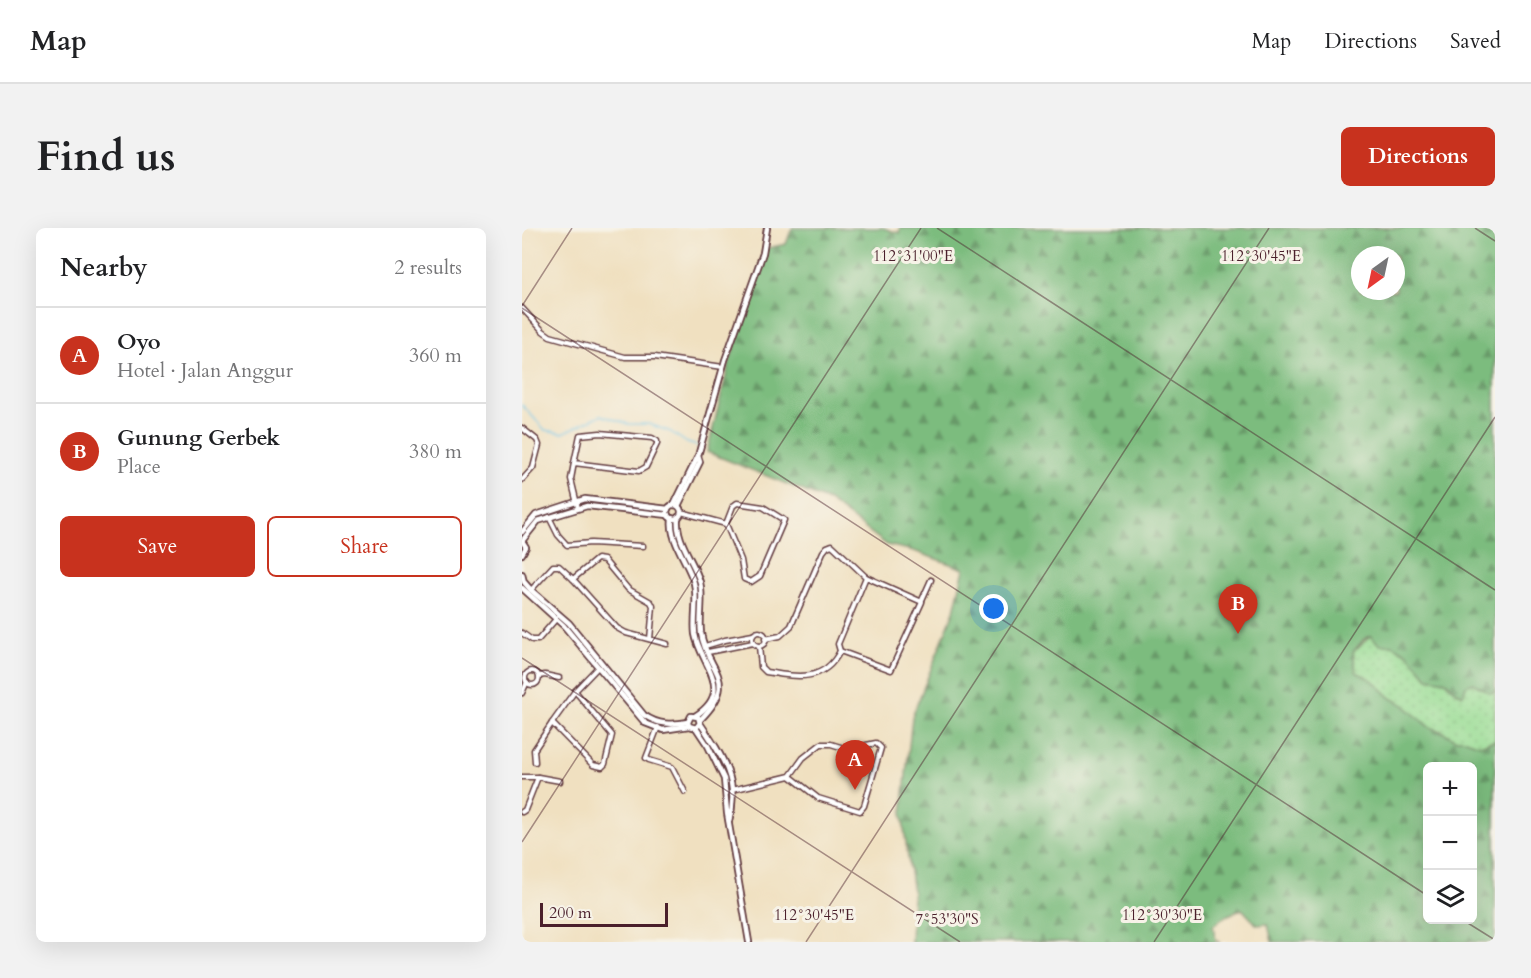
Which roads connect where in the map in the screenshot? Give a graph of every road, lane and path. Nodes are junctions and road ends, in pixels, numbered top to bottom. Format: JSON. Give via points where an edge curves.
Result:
{"nodes":[{"id":1,"x":766,"y":228,"type":"edge"},
{"id":2,"x":522,"y":308,"type":"edge"},
{"id":3,"x":724,"y":364,"type":"junction"},
{"id":4,"x":522,"y":428,"type":"edge"},
{"id":5,"x":574,"y":463,"type":"junction"},
{"id":6,"x":522,"y":472,"type":"edge"},
{"id":7,"x":526,"y":476,"type":"junction"},
{"id":8,"x":522,"y":480,"type":"edge"},
{"id":9,"x":576,"y":501,"type":"junction"},
{"id":10,"x":578,"y":508,"type":"junction"},
{"id":11,"x":546,"y":511,"type":"junction"},
{"id":12,"x":674,"y":512,"type":"junction"},
{"id":13,"x":549,"y":517,"type":"junction"},
{"id":14,"x":726,"y":524,"type":"junction"},
{"id":15,"x":522,"y":532,"type":"edge"},
{"id":16,"x":522,"y":541,"type":"edge"},
{"id":17,"x":643,"y":546,"type":"dead end"},
{"id":18,"x":522,"y":554,"type":"edge"},
{"id":19,"x":522,"y":574,"type":"edge"},
{"id":20,"x":866,"y":577,"type":"junction"},
{"id":21,"x":573,"y":579,"type":"junction"},
{"id":22,"x":931,"y":580,"type":"dead end"},
{"id":23,"x":522,"y":588,"type":"edge"},
{"id":24,"x":530,"y":592,"type":"junction"},
{"id":25,"x":922,"y":600,"type":"junction"},
{"id":26,"x":556,"y":619,"type":"junction"},
{"id":27,"x":522,"y":633,"type":"edge"},
{"id":28,"x":753,"y":635,"type":"junction"},
{"id":29,"x":650,"y":639,"type":"junction"},
{"id":30,"x":765,"y":639,"type":"junction"},
{"id":31,"x":753,"y":643,"type":"junction"},
{"id":32,"x":667,"y":644,"type":"dead end"},
{"id":33,"x":705,"y":645,"type":"junction"},
{"id":34,"x":759,"y":646,"type":"junction"},
{"id":35,"x":840,"y":651,"type":"junction"},
{"id":36,"x":708,"y":652,"type":"junction"},
{"id":37,"x":597,"y":668,"type":"junction"},
{"id":38,"x":524,"y":674,"type":"edge"},
{"id":39,"x":716,"y":674,"type":"junction"},
{"id":40,"x":539,"y":676,"type":"junction"},
{"id":41,"x":559,"y":678,"type":"dead end"},
{"id":42,"x":525,"y":681,"type":"edge"},
{"id":43,"x":621,"y":686,"type":"junction"},
{"id":44,"x":615,"y":690,"type":"junction"},
{"id":45,"x":575,"y":692,"type":"junction"},
{"id":46,"x":522,"y":693,"type":"edge"},
{"id":47,"x":695,"y":716,"type":"junction"},
{"id":48,"x":700,"y":722,"type":"junction"},
{"id":49,"x":552,"y":723,"type":"junction"},
{"id":50,"x":660,"y":723,"type":"junction"},
{"id":51,"x":688,"y":724,"type":"junction"},
{"id":52,"x":696,"y":728,"type":"junction"},
{"id":53,"x":657,"y":729,"type":"junction"},
{"id":54,"x":715,"y":751,"type":"junction"},
{"id":55,"x":536,"y":762,"type":"dead end"},
{"id":56,"x":790,"y":776,"type":"junction"},
{"id":57,"x":522,"y":777,"type":"edge"},
{"id":58,"x":538,"y":777,"type":"junction"},
{"id":59,"x":560,"y":781,"type":"dead end"},
{"id":60,"x":732,"y":790,"type":"junction"},
{"id":61,"x":685,"y":792,"type":"dead end"},
{"id":62,"x":729,"y":811,"type":"junction"},
{"id":63,"x":522,"y":812,"type":"edge"},
{"id":64,"x":749,"y":942,"type":"edge"}],
"edges":[{"from":1,"to":3,"type":"street","via":[[758,269]]},
{"from":2,"to":3,"type":"street","via":[[550,336],[625,357]]},
{"from":3,"to":12,"type":"street","via":[[699,455]]},
{"from":4,"to":7,"type":"street","via":[[539,445],[535,465]]},
{"from":5,"to":5,"type":"street","via":[[581,434],[652,438],[657,443],[642,470]]},
{"from":5,"to":9,"type":"street","via":[[571,478]]},
{"from":6,"to":7,"type":"street"},
{"from":7,"to":8,"type":"street"},
{"from":9,"to":10,"type":"street"},
{"from":9,"to":11,"type":"street"},
{"from":9,"to":12,"type":"street","via":[[593,499]]},
{"from":10,"to":12,"type":"street"},
{"from":10,"to":13,"type":"street"},
{"from":11,"to":13,"type":"street"},
{"from":11,"to":15,"type":"street","via":[[530,520]]},
{"from":12,"to":14,"type":"street"},
{"from":12,"to":33,"type":"street","via":[[700,585]]},
{"from":12,"to":39,"type":"street","via":[[672,532],[693,582],[697,642]]},
{"from":13,"to":16,"type":"street","via":[[532,526]]},
{"from":13,"to":17,"type":"street","via":[[567,545]]},
{"from":14,"to":14,"type":"street","via":[[741,560],[744,579],[754,581],[760,576],[783,520],[763,507],[735,503]]},
{"from":16,"to":18,"type":"street","via":[[526,547]]},
{"from":19,"to":24,"type":"street"},
{"from":20,"to":25,"type":"street"},
{"from":20,"to":30,"type":"street","via":[[835,547],[827,547],[791,626],[780,636]]},
{"from":20,"to":35,"type":"street","via":[[838,644]]},
{"from":21,"to":24,"type":"street","via":[[562,567],[555,566]]},
{"from":21,"to":29,"type":"street","via":[[617,628]]},
{"from":21,"to":29,"type":"street","via":[[597,559],[604,560],[628,589],[651,602]]},
{"from":22,"to":25,"type":"street"},
{"from":23,"to":24,"type":"street"},
{"from":24,"to":26,"type":"street"},
{"from":24,"to":43,"type":"street","via":[[569,623]]},
{"from":25,"to":35,"type":"street","via":[[891,670]]},
{"from":26,"to":27,"type":"street","via":[[538,640]]},
{"from":26,"to":37,"type":"street"},
{"from":28,"to":30,"type":"street","via":[[760,633]]},
{"from":28,"to":31,"type":"street"},
{"from":28,"to":33,"type":"street"},
{"from":29,"to":32,"type":"street"},
{"from":30,"to":34,"type":"street"},
{"from":31,"to":34,"type":"street"},
{"from":31,"to":36,"type":"street"},
{"from":33,"to":36,"type":"street"},
{"from":34,"to":35,"type":"street","via":[[764,671],[810,676],[830,666]]},
{"from":36,"to":39,"type":"street"},
{"from":37,"to":44,"type":"street"},
{"from":37,"to":45,"type":"street"},
{"from":38,"to":40,"type":"street","via":[[535,672]]},
{"from":38,"to":42,"type":"street"},
{"from":39,"to":47,"type":"street","via":[[710,701]]},
{"from":39,"to":48,"type":"street","via":[[718,695]]},
{"from":40,"to":41,"type":"street"},
{"from":40,"to":42,"type":"street","via":[[536,684]]},
{"from":42,"to":46,"type":"street"},
{"from":43,"to":44,"type":"street"},
{"from":43,"to":50,"type":"street","via":[[644,715]]},
{"from":44,"to":53,"type":"street","via":[[641,719]]},
{"from":45,"to":49,"type":"street"},
{"from":45,"to":49,"type":"street","via":[[612,735],[605,764],[593,765]]},
{"from":47,"to":48,"type":"street"},
{"from":47,"to":51,"type":"street","via":[[691,716]]},
{"from":48,"to":52,"type":"street"},
{"from":48,"to":54,"type":"street"},
{"from":49,"to":55,"type":"street","via":[[534,750]]},
{"from":50,"to":51,"type":"street"},
{"from":50,"to":53,"type":"street"},
{"from":51,"to":52,"type":"street"},
{"from":51,"to":53,"type":"street"},
{"from":52,"to":54,"type":"street"},
{"from":53,"to":61,"type":"street","via":[[646,758],[672,766]]},
{"from":54,"to":60,"type":"street","via":[[728,767]]},
{"from":54,"to":62,"type":"street"},
{"from":56,"to":56,"type":"street","via":[[803,758],[821,744],[847,749],[876,743],[881,750],[860,811],[825,801]]},
{"from":56,"to":60,"type":"street"},
{"from":57,"to":58,"type":"street"},
{"from":58,"to":59,"type":"street"},
{"from":58,"to":63,"type":"street"},
{"from":60,"to":62,"type":"street"},
{"from":62,"to":64,"type":"street"}]}
